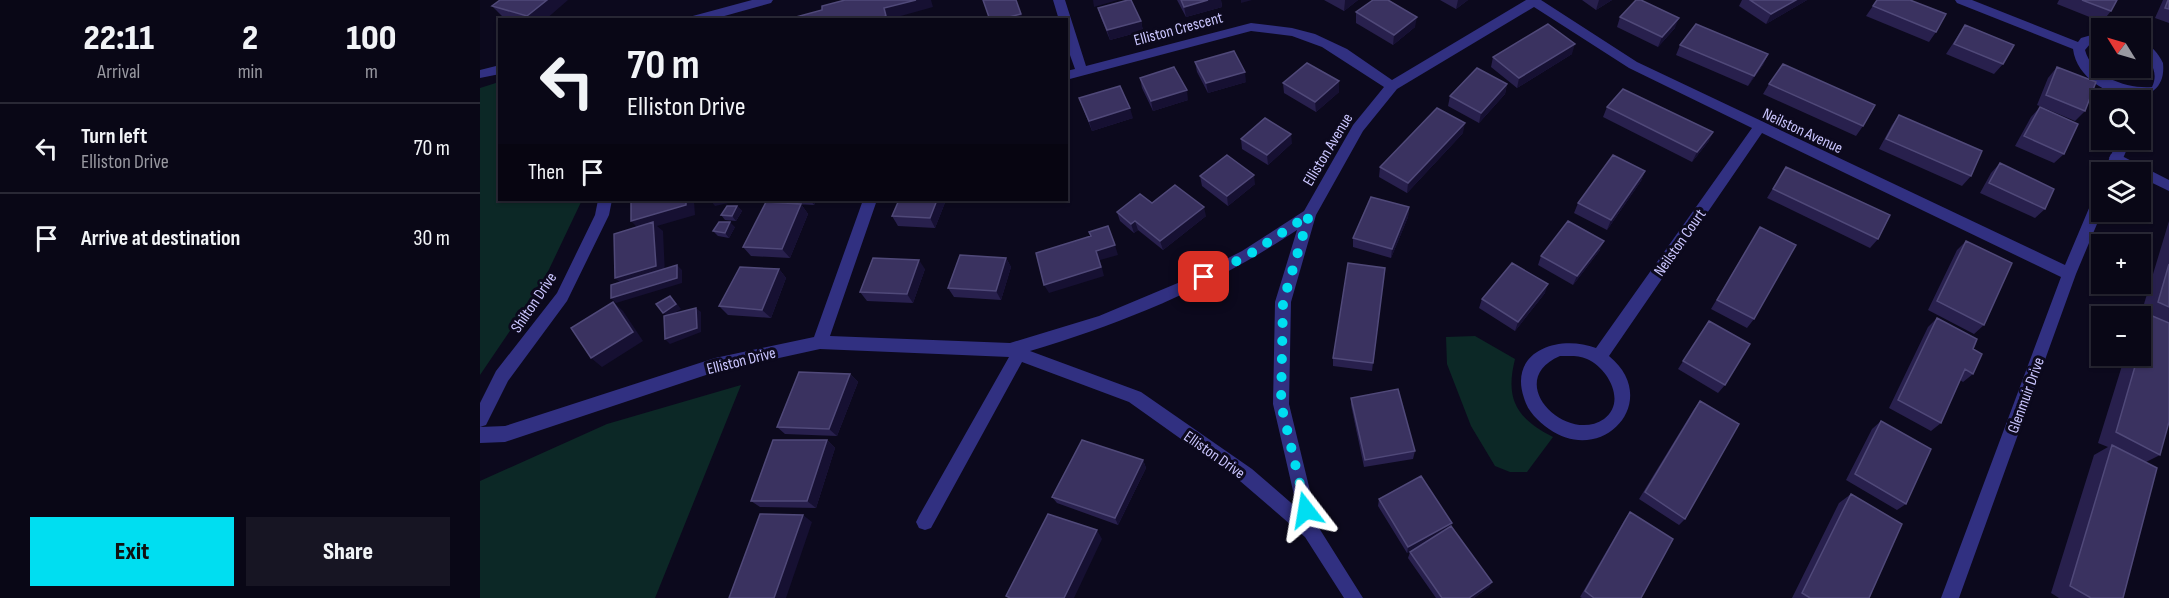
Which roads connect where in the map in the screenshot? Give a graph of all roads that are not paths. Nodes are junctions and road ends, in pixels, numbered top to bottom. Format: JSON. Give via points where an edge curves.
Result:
{"nodes":[{"id":1,"x":767,"y":0,"type":"edge"},
{"id":2,"x":1059,"y":0,"type":"edge"},
{"id":3,"x":1961,"y":0,"type":"edge"},
{"id":4,"x":1533,"y":1,"type":"edge"},
{"id":5,"x":700,"y":18,"type":"edge"},
{"id":6,"x":1064,"y":18,"type":"edge"},
{"id":7,"x":1068,"y":30,"type":"edge"},
{"id":8,"x":2091,"y":39,"type":"edge"},
{"id":9,"x":2080,"y":47,"type":"junction"},
{"id":10,"x":2151,"y":52,"type":"edge"},
{"id":11,"x":2167,"y":64,"type":"edge"},
{"id":12,"x":498,"y":70,"type":"edge"},
{"id":13,"x":1082,"y":72,"type":"junction"},
{"id":14,"x":480,"y":74,"type":"edge"},
{"id":15,"x":1068,"y":76,"type":"edge"},
{"id":16,"x":1392,"y":86,"type":"junction"},
{"id":17,"x":2119,"y":90,"type":"edge"},
{"id":18,"x":2151,"y":92,"type":"edge"},
{"id":19,"x":1759,"y":127,"type":"junction"},
{"id":20,"x":2120,"y":150,"type":"edge"},
{"id":21,"x":2116,"y":158,"type":"junction"},
{"id":22,"x":2114,"y":162,"type":"edge"},
{"id":23,"x":2169,"y":186,"type":"edge"},
{"id":24,"x":605,"y":201,"type":"edge"},
{"id":25,"x":870,"y":201,"type":"edge"},
{"id":26,"x":1309,"y":215,"type":"junction"},
{"id":27,"x":2091,"y":221,"type":"edge"},
{"id":28,"x":2069,"y":274,"type":"junction"},
{"id":29,"x":820,"y":342,"type":"junction"},
{"id":30,"x":1015,"y":351,"type":"junction"},
{"id":31,"x":1599,"y":357,"type":"junction"},
{"id":32,"x":480,"y":420,"type":"edge"},
{"id":33,"x":480,"y":435,"type":"edge"},
{"id":34,"x":925,"y":522,"type":"dead end"},
{"id":35,"x":1311,"y":531,"type":"junction"},
{"id":36,"x":1354,"y":598,"type":"edge"},
{"id":37,"x":1950,"y":598,"type":"edge"}],
"edges":[{"from":1,"to":5,"type":"street"},
{"from":2,"to":6,"type":"street"},
{"from":3,"to":9,"type":"street"},
{"from":4,"to":16,"type":"street","name":"Elliston Avenue"},
{"from":4,"to":19,"type":"street","name":"Neilston Avenue","via":[[1633,65]]},
{"from":7,"to":13,"type":"street"},
{"from":8,"to":9,"type":"street"},
{"from":9,"to":17,"type":"street","via":[[2079,55],[2091,73]]},
{"from":10,"to":11,"type":"street"},
{"from":11,"to":18,"type":"street","via":[[2168,81]]},
{"from":12,"to":14,"type":"street"},
{"from":13,"to":15,"type":"street","name":"Elliston Crescent"},
{"from":13,"to":16,"type":"street","name":"Elliston Crescent","via":[[1251,27],[1268,27],[1322,40],[1348,53]]},
{"from":16,"to":26,"type":"street","name":"Elliston Avenue","via":[[1358,128]]},
{"from":19,"to":28,"type":"street","name":"Neilston Avenue"},
{"from":19,"to":31,"type":"street","name":"Neilston Court"},
{"from":20,"to":21,"type":"street"},
{"from":21,"to":22,"type":"street"},
{"from":21,"to":23,"type":"street"},
{"from":24,"to":32,"type":"street","name":"Shilton Drive","via":[[602,215],[562,297],[502,376]]},
{"from":25,"to":29,"type":"street"},
{"from":26,"to":30,"type":"street","name":"Elliston Drive","via":[[1247,256],[1162,298]]},
{"from":26,"to":35,"type":"street","name":"Elliston Avenue","via":[[1283,302],[1281,404]]},
{"from":27,"to":28,"type":"street","name":"Glenmuir Drive"},
{"from":28,"to":37,"type":"street","name":"Glenmuir Drive"},
{"from":29,"to":30,"type":"street","name":"Elliston Drive"},
{"from":29,"to":33,"type":"street","name":"Elliston Drive","via":[[715,365],[505,434]]},
{"from":30,"to":34,"type":"street"},
{"from":30,"to":35,"type":"street","name":"Elliston Drive","via":[[1135,397],[1246,475]]},
{"from":31,"to":31,"type":"street","via":[[1614,371],[1623,390],[1622,408],[1611,423],[1593,432],[1572,432],[1550,423],[1535,408],[1528,390],[1530,371],[1541,357],[1558,350],[1579,349]]},
{"from":35,"to":36,"type":"street","name":"Elliston Avenue"}]}
